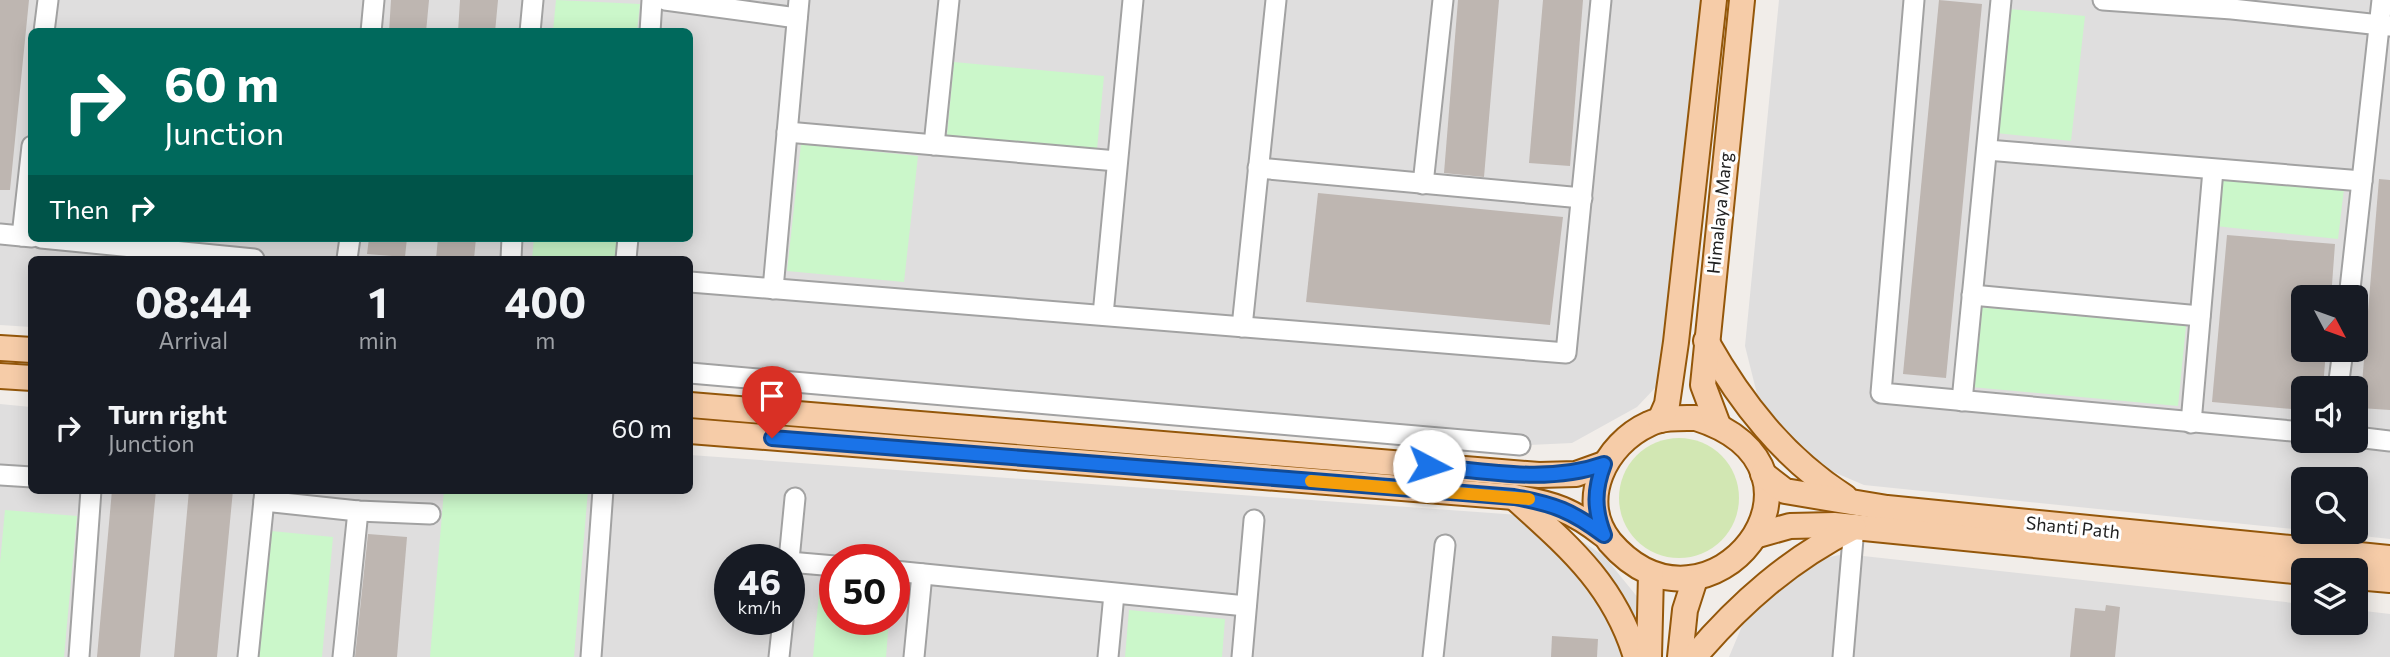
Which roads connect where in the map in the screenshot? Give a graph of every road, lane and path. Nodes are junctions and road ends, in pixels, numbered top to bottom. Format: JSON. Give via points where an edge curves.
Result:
{"nodes":[{"id":1,"x":48,"y":0,"type":"edge"},
{"id":2,"x":374,"y":0,"type":"edge"},
{"id":3,"x":533,"y":0,"type":"edge"},
{"id":4,"x":652,"y":0,"type":"edge"},
{"id":5,"x":665,"y":0,"type":"edge"},
{"id":6,"x":949,"y":0,"type":"edge"},
{"id":7,"x":1133,"y":0,"type":"edge"},
{"id":8,"x":1276,"y":0,"type":"edge"},
{"id":9,"x":1443,"y":0,"type":"edge"},
{"id":10,"x":1601,"y":0,"type":"edge"},
{"id":11,"x":1714,"y":0,"type":"edge"},
{"id":12,"x":1742,"y":0,"type":"edge"},
{"id":13,"x":1914,"y":0,"type":"edge"},
{"id":14,"x":2001,"y":0,"type":"edge"},
{"id":15,"x":2103,"y":0,"type":"edge"},
{"id":16,"x":2382,"y":0,"type":"edge"},
{"id":17,"x":2178,"y":3,"type":"edge"},
{"id":18,"x":2233,"y":5,"type":"edge"},
{"id":19,"x":798,"y":9,"type":"edge"},
{"id":20,"x":2385,"y":26,"type":"edge"},
{"id":21,"x":44,"y":28,"type":"edge"},
{"id":22,"x":371,"y":28,"type":"edge"},
{"id":23,"x":530,"y":28,"type":"edge"},
{"id":24,"x":650,"y":28,"type":"edge"},
{"id":25,"x":787,"y":132,"type":"junction"},
{"id":26,"x":934,"y":145,"type":"junction"},
{"id":27,"x":1987,"y":150,"type":"junction"},
{"id":28,"x":1117,"y":161,"type":"junction"},
{"id":29,"x":1258,"y":169,"type":"junction"},
{"id":30,"x":2213,"y":170,"type":"junction"},
{"id":31,"x":2362,"y":181,"type":"junction"},
{"id":32,"x":1423,"y":184,"type":"junction"},
{"id":33,"x":1582,"y":198,"type":"junction"},
{"id":34,"x":0,"y":234,"type":"edge"},
{"id":35,"x":28,"y":237,"type":"edge"},
{"id":36,"x":82,"y":242,"type":"edge"},
{"id":37,"x":224,"y":256,"type":"edge"},
{"id":38,"x":693,"y":282,"type":"edge"},
{"id":39,"x":2350,"y":285,"type":"edge"},
{"id":40,"x":773,"y":289,"type":"junction"},
{"id":41,"x":1972,"y":295,"type":"junction"},
{"id":42,"x":1103,"y":315,"type":"junction"},
{"id":43,"x":2200,"y":316,"type":"junction"},
{"id":44,"x":1242,"y":327,"type":"junction"},
{"id":45,"x":1706,"y":340,"type":"junction"},
{"id":46,"x":0,"y":348,"type":"edge"},
{"id":47,"x":28,"y":351,"type":"edge"},
{"id":48,"x":693,"y":373,"type":"edge"},
{"id":49,"x":0,"y":376,"type":"edge"},
{"id":50,"x":28,"y":379,"type":"edge"},
{"id":51,"x":1962,"y":401,"type":"junction"},
{"id":52,"x":693,"y":405,"type":"edge"},
{"id":53,"x":1661,"y":420,"type":"junction"},
{"id":54,"x":2191,"y":423,"type":"junction"},
{"id":55,"x":1718,"y":425,"type":"junction"},
{"id":56,"x":693,"y":431,"type":"edge"},
{"id":57,"x":2291,"y":431,"type":"edge"},
{"id":58,"x":2368,"y":438,"type":"edge"},
{"id":59,"x":2390,"y":441,"type":"edge"},
{"id":60,"x":1520,"y":445,"type":"dead end"},
{"id":61,"x":1604,"y":464,"type":"junction"},
{"id":62,"x":1763,"y":474,"type":"junction"},
{"id":63,"x":0,"y":475,"type":"edge"},
{"id":64,"x":28,"y":477,"type":"edge"},
{"id":65,"x":91,"y":494,"type":"edge"},
{"id":66,"x":603,"y":494,"type":"edge"},
{"id":67,"x":264,"y":495,"type":"edge"},
{"id":68,"x":1514,"y":497,"type":"junction"},
{"id":69,"x":795,"y":498,"type":"dead end"},
{"id":70,"x":358,"y":511,"type":"junction"},
{"id":71,"x":430,"y":514,"type":"dead end"},
{"id":72,"x":1855,"y":515,"type":"junction"},
{"id":73,"x":1254,"y":520,"type":"dead end"},
{"id":74,"x":1604,"y":535,"type":"junction"},
{"id":75,"x":1758,"y":535,"type":"junction"},
{"id":76,"x":791,"y":544,"type":"edge"},
{"id":77,"x":1446,"y":545,"type":"dead end"},
{"id":78,"x":2390,"y":558,"type":"edge"},
{"id":79,"x":2291,"y":570,"type":"edge"},
{"id":80,"x":910,"y":573,"type":"edge"},
{"id":81,"x":922,"y":574,"type":"junction"},
{"id":82,"x":1651,"y":574,"type":"junction"},
{"id":83,"x":2368,"y":578,"type":"edge"},
{"id":84,"x":2390,"y":580,"type":"edge"},
{"id":85,"x":1694,"y":582,"type":"junction"},
{"id":86,"x":1114,"y":594,"type":"junction"},
{"id":87,"x":1246,"y":606,"type":"junction"},
{"id":88,"x":781,"y":635,"type":"edge"},
{"id":89,"x":79,"y":657,"type":"edge"},
{"id":90,"x":248,"y":657,"type":"edge"},
{"id":91,"x":344,"y":657,"type":"edge"},
{"id":92,"x":590,"y":657,"type":"edge"},
{"id":93,"x":779,"y":657,"type":"edge"},
{"id":94,"x":914,"y":657,"type":"edge"},
{"id":95,"x":1108,"y":657,"type":"edge"},
{"id":96,"x":1242,"y":657,"type":"edge"},
{"id":97,"x":1433,"y":657,"type":"edge"},
{"id":98,"x":1636,"y":657,"type":"edge"},
{"id":99,"x":1649,"y":657,"type":"edge"},
{"id":100,"x":1680,"y":657,"type":"edge"},
{"id":101,"x":1693,"y":657,"type":"edge"},
{"id":102,"x":1843,"y":657,"type":"edge"}],
"edges":[{"from":1,"to":21,"type":"street"},
{"from":2,"to":22,"type":"street"},
{"from":3,"to":23,"type":"street"},
{"from":4,"to":24,"type":"street"},
{"from":5,"to":19,"type":"street"},
{"from":6,"to":26,"type":"street"},
{"from":7,"to":28,"type":"street"},
{"from":8,"to":29,"type":"street"},
{"from":9,"to":32,"type":"street"},
{"from":10,"to":33,"type":"street"},
{"from":11,"to":53,"type":"main road","name":"Himalaya Marg","via":[[1676,342]]},
{"from":12,"to":45,"type":"main road","name":"Himalaya Marg"},
{"from":13,"to":51,"type":"street","via":[[1881,393]]},
{"from":14,"to":27,"type":"street"},
{"from":15,"to":17,"type":"street"},
{"from":16,"to":20,"type":"street"},
{"from":17,"to":18,"type":"street"},
{"from":18,"to":20,"type":"street"},
{"from":19,"to":25,"type":"street"},
{"from":20,"to":31,"type":"street"},
{"from":25,"to":26,"type":"street"},
{"from":25,"to":40,"type":"street"},
{"from":26,"to":28,"type":"street"},
{"from":27,"to":30,"type":"street"},
{"from":27,"to":41,"type":"street"},
{"from":28,"to":42,"type":"street"},
{"from":29,"to":32,"type":"street"},
{"from":29,"to":44,"type":"street"},
{"from":30,"to":31,"type":"street"},
{"from":30,"to":43,"type":"street"},
{"from":31,"to":39,"type":"street"},
{"from":32,"to":33,"type":"street"},
{"from":33,"to":44,"type":"street","via":[[1566,353]]},
{"from":34,"to":35,"type":"street"},
{"from":36,"to":37,"type":"street"},
{"from":38,"to":40,"type":"street"},
{"from":40,"to":42,"type":"street"},
{"from":41,"to":43,"type":"street"},
{"from":41,"to":51,"type":"street"},
{"from":42,"to":44,"type":"street"},
{"from":43,"to":54,"type":"street"},
{"from":45,"to":55,"type":"main road","name":"Himalaya Marg","via":[[1703,385]]},
{"from":45,"to":72,"type":"main road","via":[[1730,384],[1769,432]]},
{"from":46,"to":47,"type":"main road"},
{"from":48,"to":60,"type":"street"},
{"from":49,"to":50,"type":"main road"},
{"from":51,"to":54,"type":"street"},
{"from":52,"to":61,"type":"main road","via":[[1539,475],[1576,474]]},
{"from":53,"to":55,"type":"main road","via":[[1696,418]]},
{"from":53,"to":61,"type":"main road","via":[[1627,438]]},
{"from":54,"to":57,"type":"street"},
{"from":55,"to":62,"type":"main road","via":[[1748,448]]},
{"from":56,"to":68,"type":"main road"},
{"from":58,"to":59,"type":"street"},
{"from":61,"to":74,"type":"main road","via":[[1595,499]]},
{"from":62,"to":72,"type":"main road","name":"Shanti Path","via":[[1785,491]]},
{"from":62,"to":75,"type":"main road","via":[[1766,515]]},
{"from":63,"to":64,"type":"street"},
{"from":65,"to":89,"type":"street"},
{"from":66,"to":92,"type":"street"},
{"from":67,"to":70,"type":"street"},
{"from":67,"to":90,"type":"street"},
{"from":68,"to":74,"type":"main road","via":[[1555,504],[1576,513]]},
{"from":68,"to":98,"type":"main road","via":[[1560,537],[1603,584]]},
{"from":69,"to":76,"type":"street"},
{"from":70,"to":71,"type":"street"},
{"from":70,"to":91,"type":"street"},
{"from":72,"to":75,"type":"main road","name":"Shanti Path"},
{"from":72,"to":78,"type":"main road","name":"Shanti Path"},
{"from":72,"to":79,"type":"main road","name":"Shanti Path"},
{"from":72,"to":101,"type":"main road","via":[[1771,578],[1726,618]]},
{"from":72,"to":102,"type":"street"},
{"from":73,"to":87,"type":"street"},
{"from":74,"to":82,"type":"main road","via":[[1620,555]]},
{"from":75,"to":85,"type":"main road","via":[[1726,572]]},
{"from":77,"to":97,"type":"street"},
{"from":80,"to":81,"type":"street"},
{"from":81,"to":86,"type":"street"},
{"from":81,"to":94,"type":"street"},
{"from":82,"to":85,"type":"main road","via":[[1661,580]]},
{"from":82,"to":99,"type":"main road"},
{"from":83,"to":84,"type":"main road"},
{"from":85,"to":100,"type":"main road","via":[[1685,610]]},
{"from":86,"to":87,"type":"street"},
{"from":86,"to":95,"type":"street"},
{"from":87,"to":96,"type":"street"},
{"from":88,"to":93,"type":"street"}]}
